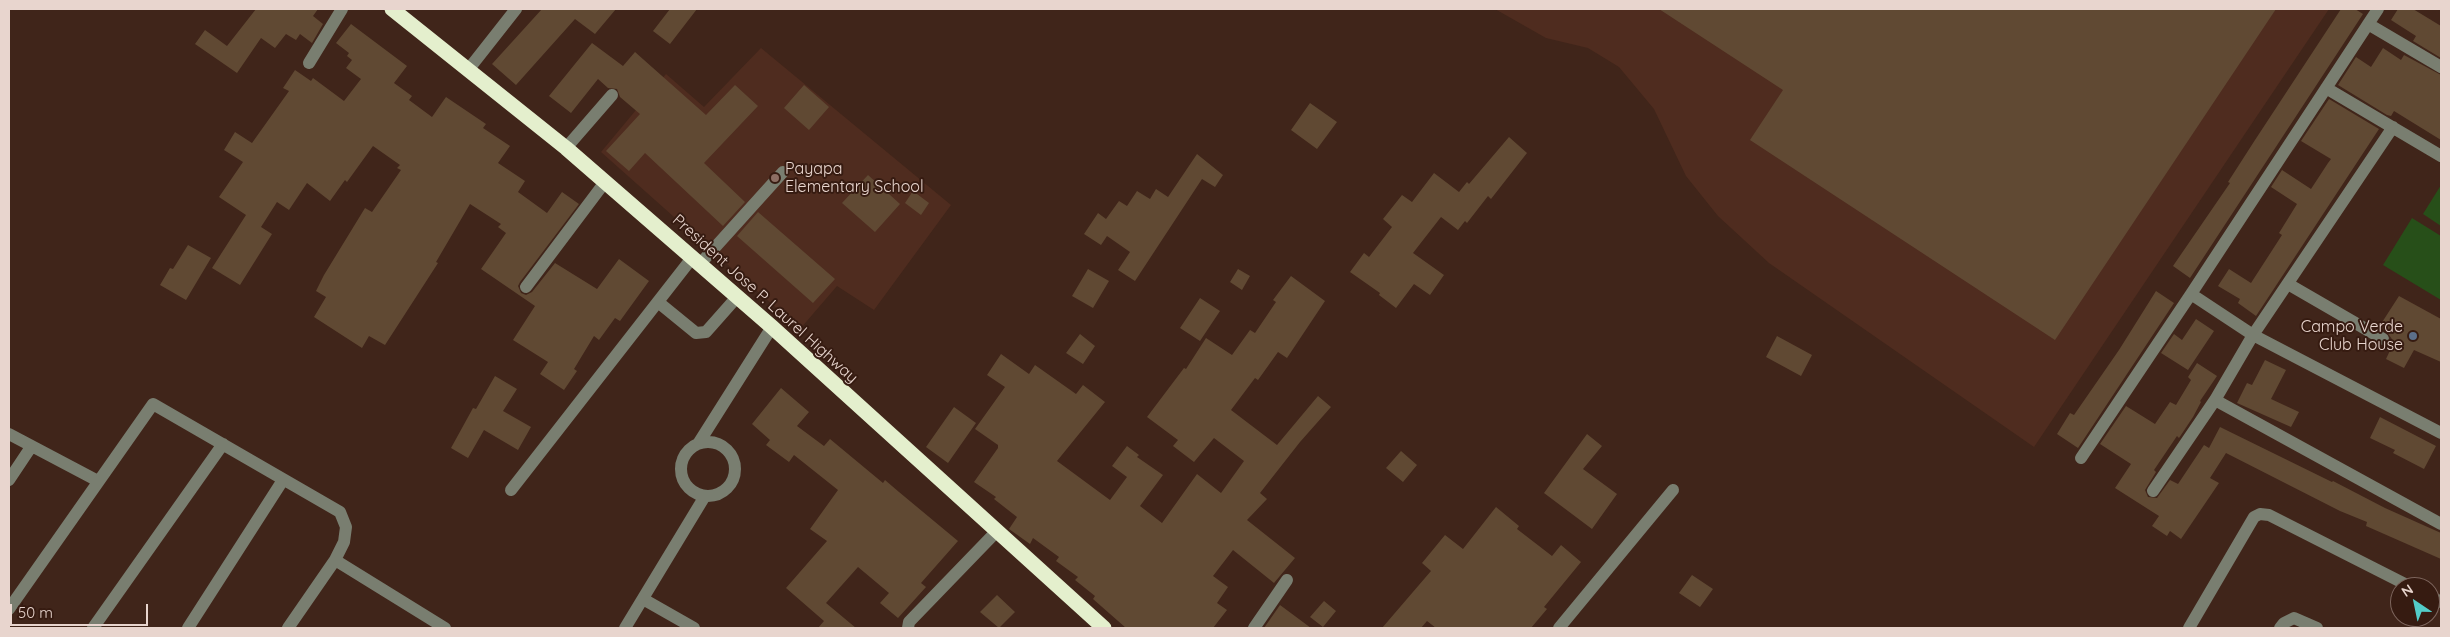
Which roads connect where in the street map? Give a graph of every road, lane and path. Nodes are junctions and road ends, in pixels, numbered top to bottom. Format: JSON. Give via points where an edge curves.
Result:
{"nodes":[{"id":1,"x":342,"y":9,"type":"edge"},
{"id":2,"x":392,"y":9,"type":"edge"},
{"id":3,"x":516,"y":9,"type":"edge"},
{"id":4,"x":2378,"y":9,"type":"edge"},
{"id":5,"x":2368,"y":24,"type":"junction"},
{"id":6,"x":308,"y":63,"type":"dead end"},
{"id":7,"x":2441,"y":67,"type":"edge"},
{"id":8,"x":468,"y":70,"type":"junction"},
{"id":9,"x":2326,"y":88,"type":"junction"},
{"id":10,"x":612,"y":95,"type":"dead end"},
{"id":11,"x":2392,"y":127,"type":"junction"},
{"id":12,"x":566,"y":148,"type":"junction"},
{"id":13,"x":2441,"y":156,"type":"edge"},
{"id":14,"x":784,"y":172,"type":"dead end"},
{"id":15,"x":605,"y":182,"type":"junction"},
{"id":16,"x":696,"y":261,"type":"junction"},
{"id":17,"x":2288,"y":284,"type":"junction"},
{"id":18,"x":526,"y":287,"type":"dead end"},
{"id":19,"x":2191,"y":294,"type":"junction"},
{"id":20,"x":737,"y":297,"type":"junction"},
{"id":21,"x":658,"y":302,"type":"junction"},
{"id":22,"x":772,"y":327,"type":"junction"},
{"id":23,"x":2253,"y":335,"type":"junction"},
{"id":24,"x":2384,"y":339,"type":"dead end"},
{"id":25,"x":2216,"y":400,"type":"junction"},
{"id":26,"x":2441,"y":433,"type":"edge"},
{"id":27,"x":9,"y":434,"type":"edge"},
{"id":28,"x":223,"y":444,"type":"junction"},
{"id":29,"x":698,"y":444,"type":"junction"},
{"id":30,"x":31,"y":447,"type":"junction"},
{"id":31,"x":2081,"y":458,"type":"dead end"},
{"id":32,"x":9,"y":480,"type":"edge"},
{"id":33,"x":283,"y":480,"type":"junction"},
{"id":34,"x":98,"y":481,"type":"junction"},
{"id":35,"x":511,"y":490,"type":"dead end"},
{"id":36,"x":1673,"y":490,"type":"dead end"},
{"id":37,"x":2153,"y":491,"type":"dead end"},
{"id":38,"x":705,"y":496,"type":"junction"},
{"id":39,"x":2441,"y":524,"type":"edge"},
{"id":40,"x":996,"y":532,"type":"junction"},
{"id":41,"x":334,"y":560,"type":"junction"},
{"id":42,"x":2391,"y":577,"type":"edge"},
{"id":43,"x":1287,"y":580,"type":"dead end"},
{"id":44,"x":643,"y":599,"type":"junction"},
{"id":45,"x":9,"y":609,"type":"edge"},
{"id":46,"x":907,"y":626,"type":"edge"},
{"id":47,"x":93,"y":628,"type":"edge"},
{"id":48,"x":188,"y":628,"type":"edge"},
{"id":49,"x":288,"y":628,"type":"edge"},
{"id":50,"x":446,"y":628,"type":"edge"},
{"id":51,"x":625,"y":628,"type":"edge"},
{"id":52,"x":694,"y":628,"type":"edge"},
{"id":53,"x":1104,"y":628,"type":"edge"},
{"id":54,"x":1254,"y":628,"type":"edge"},
{"id":55,"x":1559,"y":628,"type":"edge"},
{"id":56,"x":2189,"y":628,"type":"edge"},
{"id":57,"x":2280,"y":628,"type":"edge"},
{"id":58,"x":2317,"y":628,"type":"edge"}],
"edges":[{"from":1,"to":6,"type":"street"},
{"from":2,"to":8,"type":"highway","name":"President Jose P. Laurel Highway"},
{"from":3,"to":8,"type":"street"},
{"from":4,"to":5,"type":"street"},
{"from":5,"to":7,"type":"street"},
{"from":5,"to":9,"type":"street"},
{"from":8,"to":12,"type":"highway","name":"President Jose P. Laurel Highway"},
{"from":9,"to":11,"type":"street"},
{"from":9,"to":19,"type":"street"},
{"from":10,"to":12,"type":"street"},
{"from":11,"to":13,"type":"street"},
{"from":11,"to":17,"type":"street"},
{"from":12,"to":15,"type":"highway","name":"President Jose P. Laurel Highway"},
{"from":14,"to":16,"type":"street"},
{"from":15,"to":16,"type":"highway","name":"President Jose P. Laurel Highway"},
{"from":15,"to":18,"type":"street"},
{"from":16,"to":20,"type":"highway","name":"President Jose P. Laurel Highway"},
{"from":16,"to":21,"type":"street"},
{"from":17,"to":23,"type":"street"},
{"from":17,"to":24,"type":"street"},
{"from":19,"to":23,"type":"street"},
{"from":19,"to":31,"type":"street"},
{"from":20,"to":21,"type":"street","via":[[706,332],[696,334]]},
{"from":20,"to":22,"type":"highway","name":"President Jose P. Laurel Highway"},
{"from":21,"to":35,"type":"street"},
{"from":22,"to":29,"type":"street"},
{"from":22,"to":40,"type":"highway","name":"President Jose P. Laurel Highway"},
{"from":23,"to":25,"type":"street"},
{"from":23,"to":26,"type":"street"},
{"from":25,"to":37,"type":"street"},
{"from":25,"to":39,"type":"street"},
{"from":27,"to":30,"type":"street"},
{"from":28,"to":33,"type":"street"},
{"from":28,"to":34,"type":"street","via":[[153,404]]},
{"from":28,"to":47,"type":"street"},
{"from":29,"to":38,"type":"street","via":[[685,455],[681,471],[687,487]]},
{"from":29,"to":38,"type":"street","via":[[717,443],[732,455],[735,463],[736,473],[727,489]]},
{"from":30,"to":32,"type":"street"},
{"from":30,"to":34,"type":"street"},
{"from":33,"to":41,"type":"street","via":[[340,512],[346,527],[345,536]]},
{"from":33,"to":48,"type":"street"},
{"from":34,"to":45,"type":"street"},
{"from":36,"to":55,"type":"street"},
{"from":38,"to":44,"type":"street"},
{"from":40,"to":46,"type":"street"},
{"from":40,"to":53,"type":"highway","name":"President Jose P. Laurel Highway"},
{"from":41,"to":49,"type":"street"},
{"from":41,"to":50,"type":"street"},
{"from":42,"to":56,"type":"street","via":[[2269,515],[2260,514],[2254,517]]},
{"from":43,"to":54,"type":"street"},
{"from":44,"to":51,"type":"street"},
{"from":44,"to":52,"type":"street"},
{"from":57,"to":58,"type":"street","via":[[2294,618]]}]}
